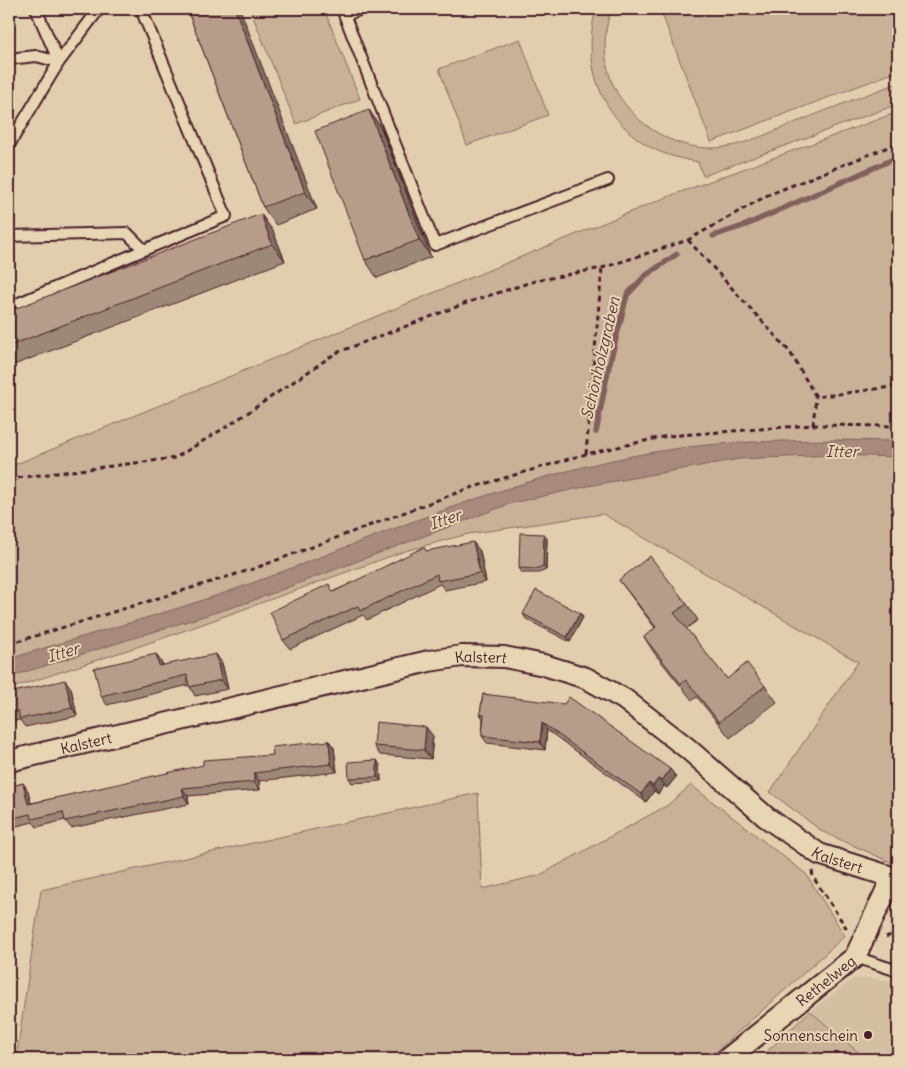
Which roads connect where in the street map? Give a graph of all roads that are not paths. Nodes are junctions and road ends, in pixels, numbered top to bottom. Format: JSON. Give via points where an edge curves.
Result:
{"nodes":[{"id":1,"x":36,"y":9,"type":"edge"},
{"id":2,"x":99,"y":9,"type":"edge"},
{"id":3,"x":141,"y":9,"type":"edge"},
{"id":4,"x":362,"y":9,"type":"edge"},
{"id":5,"x":344,"y":12,"type":"edge"},
{"id":6,"x":9,"y":59,"type":"edge"},
{"id":7,"x":59,"y":62,"type":"junction"},
{"id":8,"x":9,"y":145,"type":"edge"},
{"id":9,"x":608,"y":180,"type":"dead end"},
{"id":10,"x":9,"y":236,"type":"edge"},
{"id":11,"x":144,"y":250,"type":"junction"},
{"id":12,"x":19,"y":303,"type":"dead end"},
{"id":13,"x":9,"y":760,"type":"edge"},
{"id":14,"x":895,"y":878,"type":"edge"},
{"id":15,"x":857,"y":953,"type":"junction"},
{"id":16,"x":898,"y":971,"type":"edge"},
{"id":17,"x":727,"y":1059,"type":"edge"}],
"edges":[{"from":1,"to":7,"type":"lane"},
{"from":2,"to":7,"type":"lane"},
{"from":3,"to":11,"type":"lane","via":[[226,216]]},
{"from":4,"to":5,"type":"lane"},
{"from":5,"to":9,"type":"lane","via":[[434,245]]},
{"from":6,"to":7,"type":"lane","via":[[36,56]]},
{"from":7,"to":8,"type":"lane"},
{"from":10,"to":11,"type":"lane","via":[[127,233]]},
{"from":11,"to":12,"type":"lane"},
{"from":13,"to":14,"type":"street","name":"Kalstert","via":[[428,661],[462,656],[504,658],[544,664],[586,678],[624,699],[688,748],[766,817],[818,854]]},
{"from":14,"to":15,"type":"street","name":"Rethelweg"},
{"from":15,"to":16,"type":"lane"},
{"from":15,"to":17,"type":"street","name":"Rethelweg"}]}
